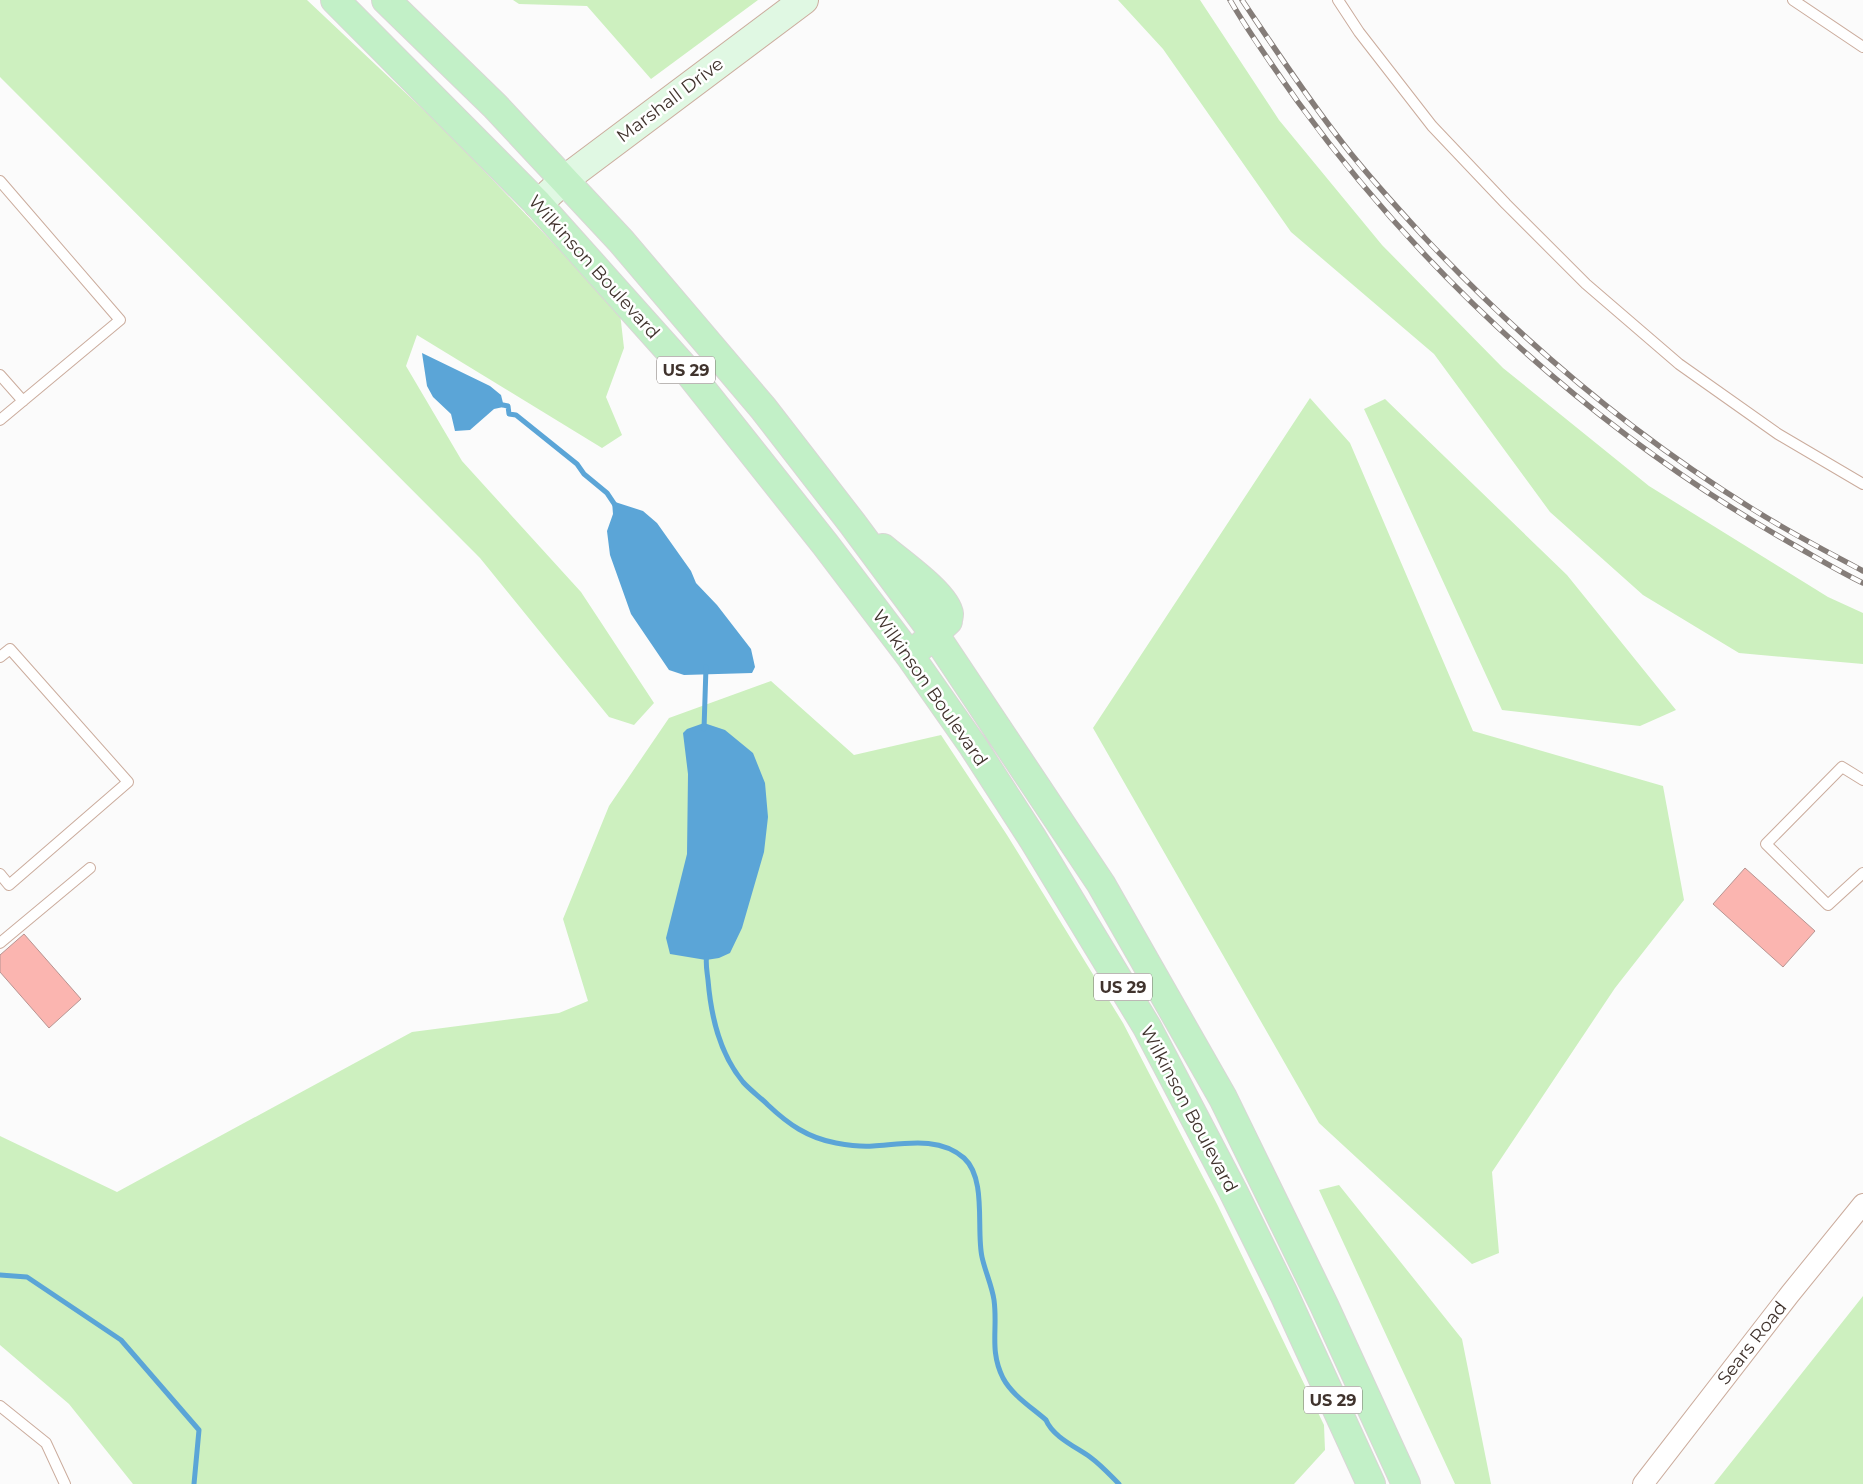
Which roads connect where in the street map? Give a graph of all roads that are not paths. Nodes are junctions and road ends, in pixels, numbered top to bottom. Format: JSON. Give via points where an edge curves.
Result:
{"nodes":[{"id":1,"x":335,"y":0,"type":"edge"},
{"id":2,"x":386,"y":0,"type":"edge"},
{"id":3,"x":804,"y":0,"type":"edge"},
{"id":4,"x":1338,"y":0,"type":"edge"},
{"id":5,"x":1793,"y":0,"type":"edge"},
{"id":6,"x":1863,"y":47,"type":"edge"},
{"id":7,"x":564,"y":180,"type":"junction"},
{"id":8,"x":0,"y":181,"type":"edge"},
{"id":9,"x":538,"y":204,"type":"junction"},
{"id":10,"x":0,"y":375,"type":"edge"},
{"id":11,"x":23,"y":401,"type":"junction"},
{"id":12,"x":0,"y":420,"type":"edge"},
{"id":13,"x":1863,"y":484,"type":"edge"},
{"id":14,"x":935,"y":635,"type":"junction"},
{"id":15,"x":910,"y":656,"type":"junction"},
{"id":16,"x":0,"y":657,"type":"edge"},
{"id":17,"x":1863,"y":780,"type":"edge"},
{"id":18,"x":90,"y":868,"type":"dead end"},
{"id":19,"x":1863,"y":873,"type":"edge"},
{"id":20,"x":0,"y":874,"type":"edge"},
{"id":21,"x":0,"y":943,"type":"edge"},
{"id":22,"x":1863,"y":1204,"type":"edge"},
{"id":23,"x":0,"y":1406,"type":"edge"},
{"id":24,"x":1391,"y":1451,"type":"junction"},
{"id":25,"x":1366,"y":1474,"type":"edge"},
{"id":26,"x":65,"y":1484,"type":"edge"},
{"id":27,"x":1406,"y":1484,"type":"edge"},
{"id":28,"x":1642,"y":1484,"type":"edge"}],
"edges":[{"from":1,"to":9,"type":"main road","name":"Wilkinson Boulevard","number":"US 29"},
{"from":2,"to":7,"type":"main road","name":"Wilkinson Boulevard","number":"US 29"},
{"from":3,"to":7,"type":"street","name":"Marshall Drive"},
{"from":4,"to":13,"type":"lane","via":[[1432,126],[1586,284],[1679,364],[1778,434]]},
{"from":5,"to":6,"type":"lane"},
{"from":7,"to":9,"type":"street","name":"Marshall Drive"},
{"from":7,"to":14,"type":"main road","name":"Wilkinson Boulevard","number":"US 29","via":[[622,241],[763,408],[852,523],[931,587],[945,604],[948,621]]},
{"from":8,"to":11,"type":"lane","via":[[120,320]]},
{"from":9,"to":15,"type":"main road","name":"Wilkinson Boulevard","number":"US 29","via":[[690,374]]},
{"from":10,"to":11,"type":"lane"},
{"from":11,"to":12,"type":"lane"},
{"from":14,"to":15,"type":"main road"},
{"from":14,"to":24,"type":"main road","name":"Wilkinson Boulevard","number":"US 29","via":[[1100,884],[1218,1090],[1287,1226]]},
{"from":15,"to":25,"type":"main road","name":"Wilkinson Boulevard","number":"US 29","via":[[1033,839],[1147,1027],[1284,1294]]},
{"from":16,"to":20,"type":"lane","via":[[10,648],[128,782],[10,885]]},
{"from":17,"to":19,"type":"lane","via":[[1842,767],[1766,844],[1828,905]]},
{"from":18,"to":21,"type":"lane"},
{"from":22,"to":28,"type":"street","name":"Sears Road"},
{"from":23,"to":26,"type":"lane","via":[[46,1443]]},
{"from":24,"to":25,"type":"main road"},
{"from":24,"to":27,"type":"main road","name":"Wilkinson Boulevard","number":"US 29"}]}
